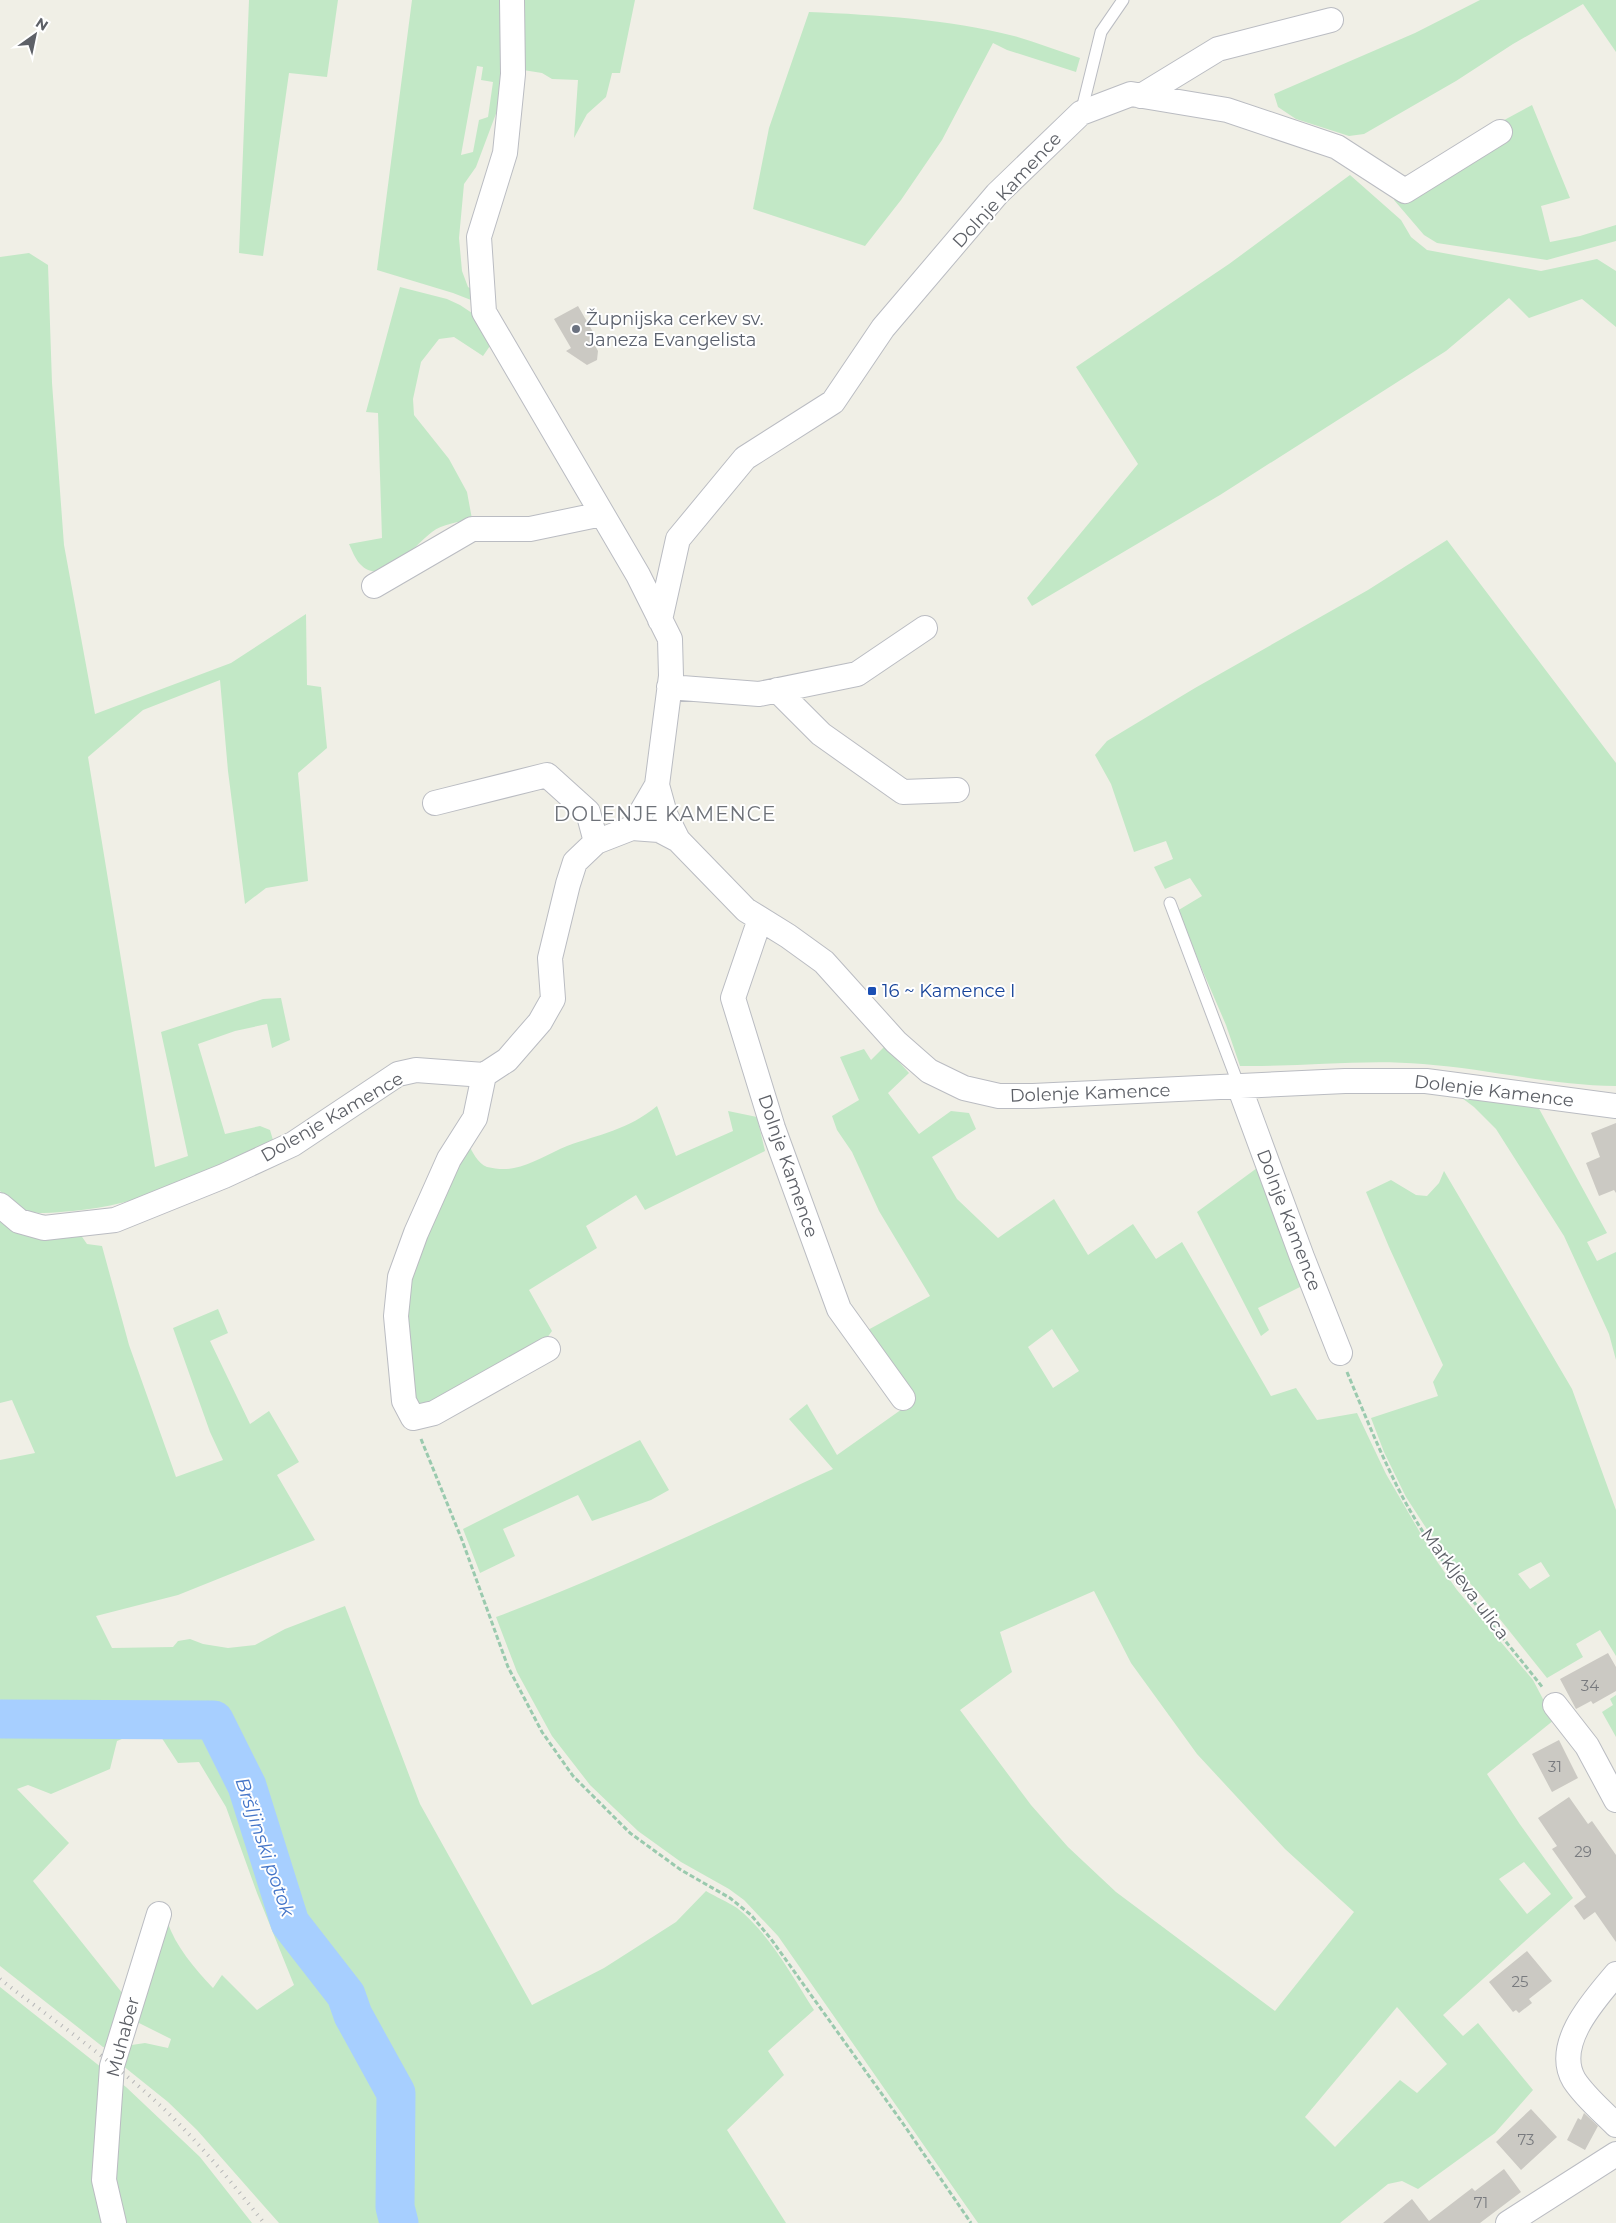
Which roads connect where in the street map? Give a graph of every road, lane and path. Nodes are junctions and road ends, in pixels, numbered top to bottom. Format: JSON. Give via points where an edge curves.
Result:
{"nodes":[{"id":1,"x":512,"y":0,"type":"edge"},
{"id":2,"x":1123,"y":0,"type":"edge"},
{"id":3,"x":1331,"y":20,"type":"dead end"},
{"id":4,"x":1141,"y":96,"type":"junction"},
{"id":5,"x":1081,"y":113,"type":"junction"},
{"id":6,"x":1500,"y":132,"type":"dead end"},
{"id":7,"x":602,"y":514,"type":"junction"},
{"id":8,"x":374,"y":586,"type":"dead end"},
{"id":9,"x":660,"y":620,"type":"junction"},
{"id":10,"x":925,"y":628,"type":"dead end"},
{"id":11,"x":670,"y":687,"type":"junction"},
{"id":12,"x":777,"y":690,"type":"junction"},
{"id":13,"x":657,"y":784,"type":"junction"},
{"id":14,"x":957,"y":790,"type":"dead end"},
{"id":15,"x":435,"y":803,"type":"dead end"},
{"id":16,"x":632,"y":828,"type":"junction"},
{"id":17,"x":678,"y":840,"type":"junction"},
{"id":18,"x":596,"y":842,"type":"junction"},
{"id":19,"x":1170,"y":903,"type":"dead end"},
{"id":20,"x":760,"y":919,"type":"junction"},
{"id":21,"x":484,"y":1075,"type":"junction"},
{"id":22,"x":1239,"y":1086,"type":"junction"},
{"id":23,"x":1616,"y":1106,"type":"edge"},
{"id":24,"x":0,"y":1205,"type":"edge"},
{"id":25,"x":548,"y":1349,"type":"dead end"},
{"id":26,"x":1340,"y":1353,"type":"joint"},
{"id":27,"x":903,"y":1398,"type":"dead end"},
{"id":28,"x":412,"y":1418,"type":"junction"},
{"id":29,"x":1555,"y":1704,"type":"joint"},
{"id":30,"x":1616,"y":1800,"type":"edge"},
{"id":31,"x":159,"y":1914,"type":"dead end"},
{"id":32,"x":1616,"y":1974,"type":"edge"},
{"id":33,"x":1616,"y":2125,"type":"edge"},
{"id":34,"x":1616,"y":2154,"type":"edge"},
{"id":35,"x":114,"y":2223,"type":"edge"},
{"id":36,"x":971,"y":2223,"type":"edge"},
{"id":37,"x":1508,"y":2223,"type":"edge"}],
"edges":[{"from":1,"to":7,"type":"street","via":[[513,74],[505,153],[479,237],[484,312]]},
{"from":2,"to":5,"type":"lane","via":[[1101,32]]},
{"from":3,"to":4,"type":"street","via":[[1218,49]]},
{"from":4,"to":5,"type":"street","name":"Dolnje Kamence","via":[[1131,94]]},
{"from":4,"to":6,"type":"street","name":"Dolnje Kamence","via":[[1228,110],[1338,147],[1405,191]]},
{"from":5,"to":9,"type":"street","name":"Dolnje Kamence","via":[[997,194],[882,328],[834,402],[745,458],[678,538]]},
{"from":7,"to":8,"type":"street","via":[[530,529],[472,530]]},
{"from":7,"to":9,"type":"street"},
{"from":9,"to":11,"type":"street","via":[[670,639]]},
{"from":10,"to":12,"type":"street","via":[[857,674]]},
{"from":11,"to":12,"type":"street","via":[[759,694]]},
{"from":11,"to":13,"type":"street"},
{"from":12,"to":14,"type":"street","via":[[821,734],[903,792]]},
{"from":13,"to":16,"type":"street"},
{"from":13,"to":17,"type":"street","via":[[665,814]]},
{"from":15,"to":18,"type":"street","via":[[547,775],[588,812]]},
{"from":16,"to":17,"type":"street","name":"Dolenje Kamence","via":[[659,830]]},
{"from":16,"to":18,"type":"street","name":"Dolenje Kamence"},
{"from":17,"to":20,"type":"street","name":"Dolenje Kamence","via":[[746,910]]},
{"from":18,"to":21,"type":"street","name":"Dolenje Kamence","via":[[575,862],[568,884],[550,958],[554,998],[540,1022],[507,1060]]},
{"from":19,"to":22,"type":"lane"},
{"from":20,"to":22,"type":"street","name":"Dolenje Kamence","via":[[824,962],[896,1042],[929,1072],[964,1088],[999,1096],[1033,1096]]},
{"from":20,"to":27,"type":"street","name":"Dolnje Kamence","via":[[733,998],[774,1128],[838,1309]]},
{"from":21,"to":24,"type":"street","name":"Dolenje Kamence","via":[[416,1070],[398,1074],[293,1144],[115,1220],[44,1228],[19,1221]]},
{"from":21,"to":28,"type":"street","via":[[475,1118],[449,1158],[400,1277],[396,1316],[404,1401]]},
{"from":22,"to":23,"type":"street","name":"Dolenje Kamence","via":[[1426,1081]]},
{"from":22,"to":26,"type":"street","name":"Dolnje Kamence"},
{"from":25,"to":28,"type":"street","via":[[434,1413]]},
{"from":26,"to":29,"type":"path","name":"Markljeva ulica","via":[[1369,1426],[1406,1502],[1456,1578]]},
{"from":28,"to":36,"type":"path","via":[[462,1540],[508,1667],[542,1732],[573,1776],[630,1833],[751,1915]]},
{"from":29,"to":30,"type":"street","via":[[1586,1746]]},
{"from":31,"to":35,"type":"street","name":"Muhaber","via":[[112,2066],[104,2180]]},
{"from":32,"to":33,"type":"street","via":[[1585,2010],[1571,2040],[1569,2063],[1572,2078]]},
{"from":34,"to":37,"type":"street"}]}
